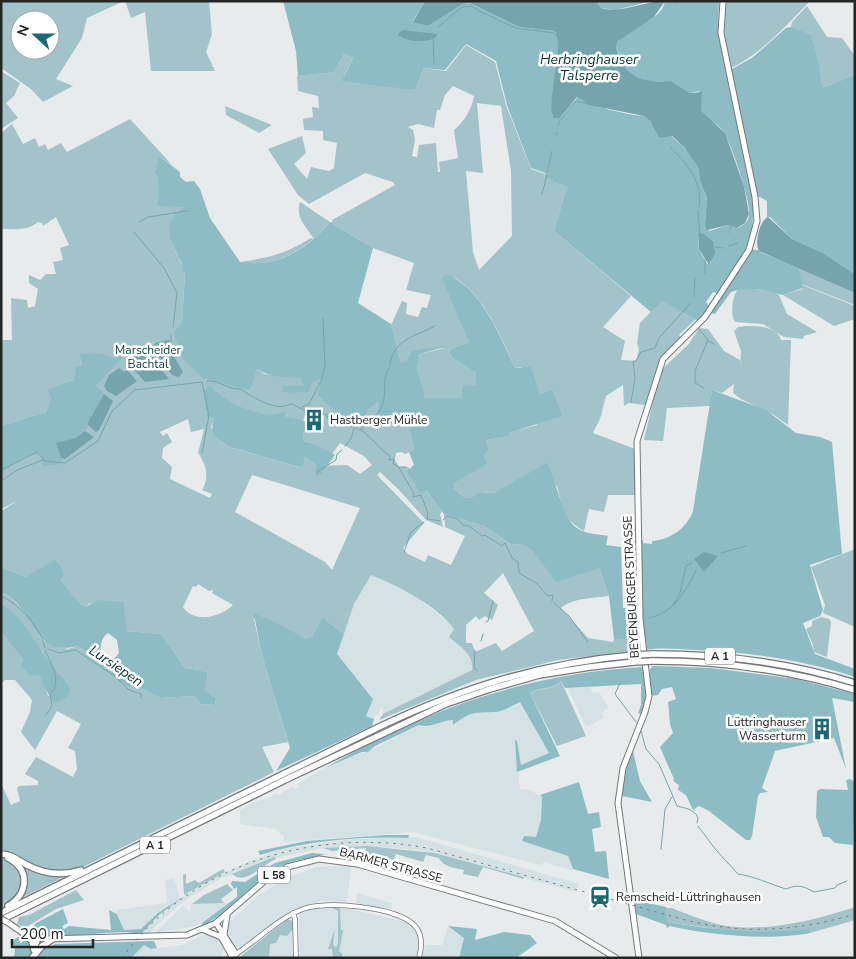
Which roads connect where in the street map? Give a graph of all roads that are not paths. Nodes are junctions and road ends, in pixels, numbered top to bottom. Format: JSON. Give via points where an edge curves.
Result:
{"nodes":[{"id":1,"x":722,"y":1,"type":"edge"},
{"id":2,"x":855,"y":683,"type":"edge"},
{"id":3,"x":855,"y":690,"type":"edge"},
{"id":4,"x":1,"y":855,"type":"edge"},
{"id":5,"x":100,"y":864,"type":"junction"},
{"id":6,"x":1,"y":913,"type":"edge"},
{"id":7,"x":293,"y":913,"type":"junction"},
{"id":8,"x":228,"y":915,"type":"junction"},
{"id":9,"x":3,"y":920,"type":"edge"},
{"id":10,"x":215,"y":924,"type":"junction"},
{"id":11,"x":204,"y":930,"type":"junction"},
{"id":12,"x":23,"y":933,"type":"junction"},
{"id":13,"x":223,"y":936,"type":"junction"},
{"id":14,"x":40,"y":938,"type":"junction"},
{"id":15,"x":52,"y":939,"type":"junction"},
{"id":16,"x":34,"y":954,"type":"edge"},
{"id":17,"x":233,"y":956,"type":"edge"},
{"id":18,"x":296,"y":958,"type":"edge"},
{"id":19,"x":419,"y":958,"type":"edge"},
{"id":20,"x":616,"y":958,"type":"edge"},
{"id":21,"x":640,"y":958,"type":"edge"}],
"edges":[{"from":1,"to":21,"type":"main road","name":"BEYENBURGER STRASSE","via":[[721,33],[756,202],[755,232],[746,255],[708,313],[662,362],[638,436],[641,628],[649,696],[624,763],[618,803]]},
{"from":2,"to":5,"type":"highway","number":"A 1","bridge":true,"via":[[759,660],[700,655],[634,655],[547,667],[444,698]]},
{"from":3,"to":9,"type":"highway","number":"A 1","bridge":true,"via":[[758,668],[653,661],[566,670],[490,689],[446,704],[289,778]]},
{"from":4,"to":5,"type":"highway","via":[[12,856],[34,868],[53,873],[72,872]]},
{"from":4,"to":6,"type":"highway","via":[[16,863],[24,881],[24,890],[19,898]]},
{"from":5,"to":6,"type":"highway","number":"A 1"},
{"from":7,"to":17,"type":"street","via":[[280,919]]},
{"from":7,"to":18,"type":"street","via":[[296,919]]},
{"from":7,"to":19,"type":"street","via":[[312,906],[337,904],[401,917],[418,931],[421,944]]},
{"from":8,"to":10,"type":"main road","name":"BARMER STRASSE","number":"L 58"},
{"from":8,"to":13,"type":"main road"},
{"from":8,"to":20,"type":"main road","name":"BARMER STRASSE","number":"L 58","via":[[268,878],[287,867],[309,860],[334,860],[555,922]]},
{"from":9,"to":12,"type":"main road","number":"L 58"},
{"from":10,"to":11,"type":"main road","name":"BARMER STRASSE","number":"L 58"},
{"from":10,"to":13,"type":"main road"},
{"from":11,"to":13,"type":"main road"},
{"from":11,"to":15,"type":"main road","name":"BARMER STRASSE","number":"L 58","via":[[169,937]]},
{"from":12,"to":14,"type":"main road","number":"L 58"},
{"from":12,"to":16,"type":"highway","via":[[32,941]]},
{"from":13,"to":17,"type":"main road"},
{"from":14,"to":15,"type":"main road","number":"L 58"},
{"from":14,"to":16,"type":"highway"},
{"from":15,"to":16,"type":"highway"}]}
